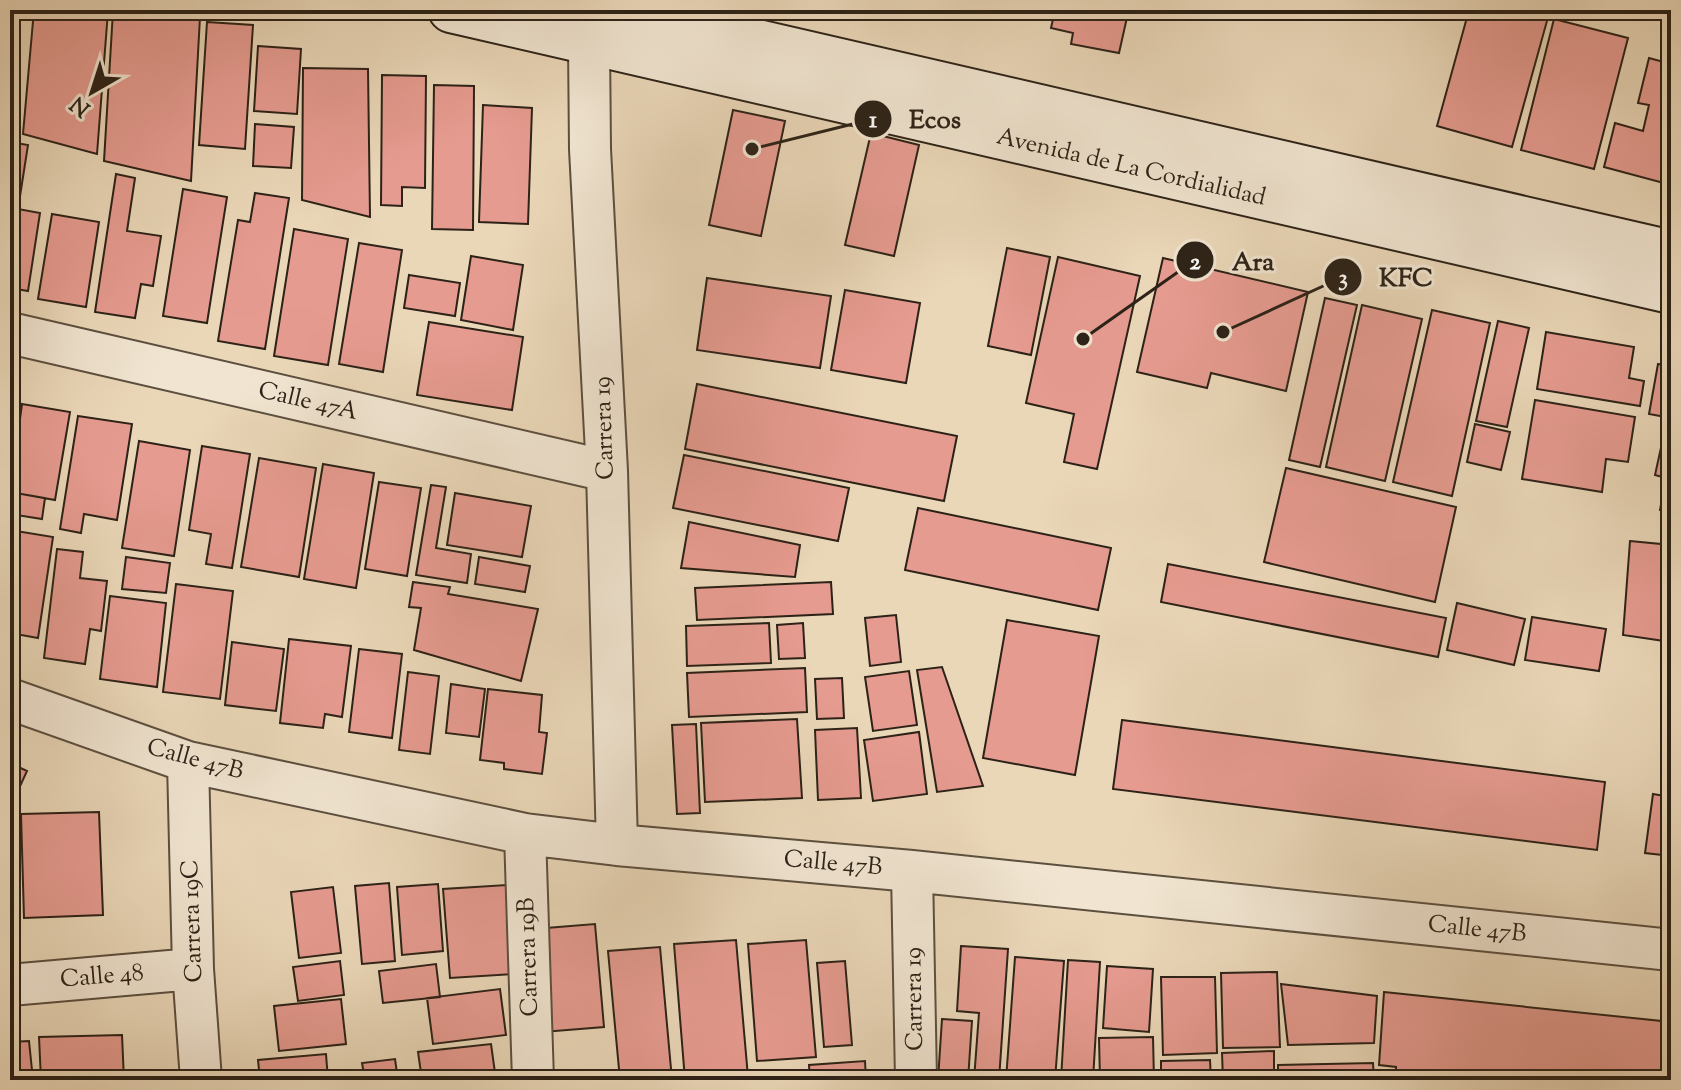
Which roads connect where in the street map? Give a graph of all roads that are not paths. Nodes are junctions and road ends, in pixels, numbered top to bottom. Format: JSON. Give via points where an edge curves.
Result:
{"nodes":[{"id":1,"x":451,"y":10,"type":"edge"},
{"id":2,"x":619,"y":10,"type":"edge"},
{"id":3,"x":588,"y":27,"type":"edge"},
{"id":4,"x":1671,"y":253,"type":"edge"},
{"id":5,"x":1671,"y":291,"type":"edge"},
{"id":6,"x":10,"y":333,"type":"edge"},
{"id":7,"x":607,"y":471,"type":"junction"},
{"id":8,"x":10,"y":699,"type":"edge"},
{"id":9,"x":188,"y":762,"type":"junction"},
{"id":10,"x":525,"y":834,"type":"junction"},
{"id":11,"x":617,"y":845,"type":"junction"},
{"id":12,"x":912,"y":871,"type":"junction"},
{"id":13,"x":1671,"y":950,"type":"edge"},
{"id":14,"x":193,"y":969,"type":"junction"},
{"id":15,"x":10,"y":985,"type":"edge"},
{"id":16,"x":201,"y":1080,"type":"edge"},
{"id":17,"x":533,"y":1080,"type":"edge"},
{"id":18,"x":916,"y":1080,"type":"edge"}],
"edges":[{"from":1,"to":3,"type":"main road","name":"Avenida de La Cordialidad"},
{"from":2,"to":4,"type":"main road","name":"Avenida de La Cordialidad"},
{"from":3,"to":5,"type":"main road","name":"Avenida de La Cordialidad","via":[[833,97]]},
{"from":3,"to":7,"type":"street","name":"Carrera 19"},
{"from":6,"to":7,"type":"street","name":"Calle 47A"},
{"from":7,"to":11,"type":"street","name":"Carrera 19"},
{"from":8,"to":9,"type":"street","name":"Calle 47B"},
{"from":9,"to":10,"type":"street","name":"Calle 47B"},
{"from":9,"to":14,"type":"street","name":"Carrera 19C"},
{"from":10,"to":11,"type":"street","name":"Calle 47B"},
{"from":10,"to":17,"type":"street","name":"Carrera 19B"},
{"from":11,"to":12,"type":"street","name":"Calle 47B"},
{"from":12,"to":13,"type":"street","name":"Calle 47B"},
{"from":12,"to":18,"type":"street","name":"Carrera 19"},
{"from":14,"to":15,"type":"street","name":"Calle 48"},
{"from":14,"to":16,"type":"street","name":"Carrera 19C"}]}
